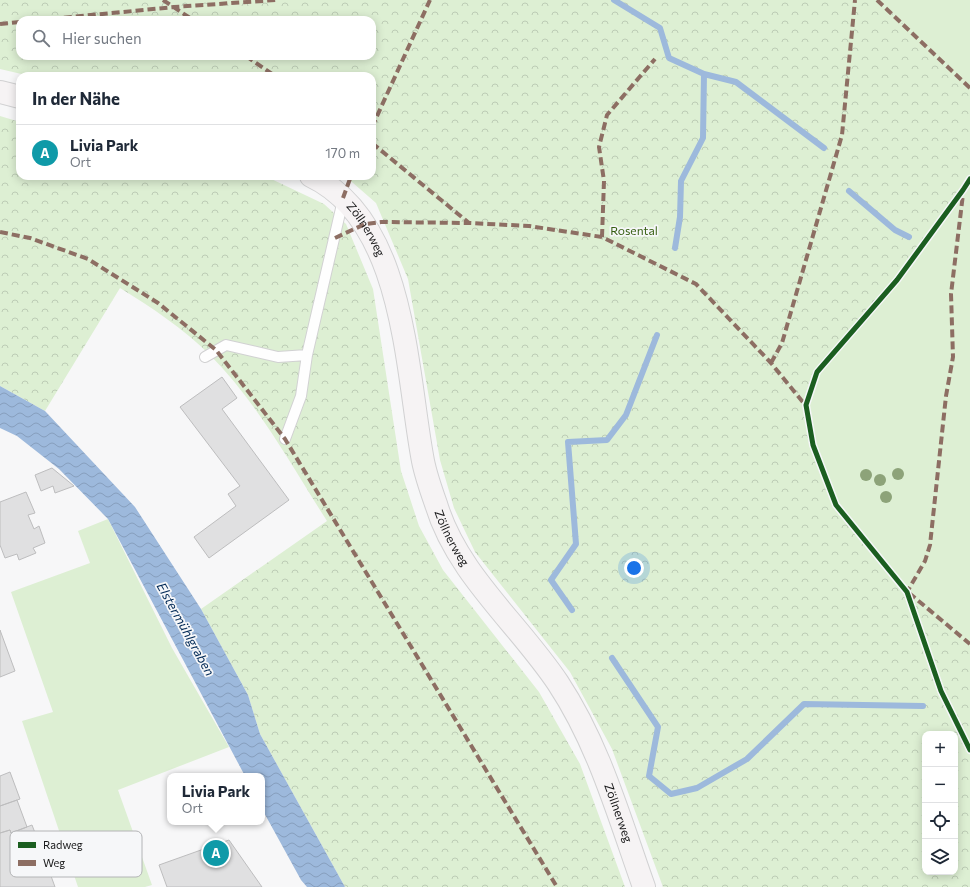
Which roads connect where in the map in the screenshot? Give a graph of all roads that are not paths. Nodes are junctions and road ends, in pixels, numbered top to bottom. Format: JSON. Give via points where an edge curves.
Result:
{"nodes":[{"id":1,"x":0,"y":92,"type":"edge"},
{"id":2,"x":16,"y":96,"type":"edge"},
{"id":3,"x":317,"y":180,"type":"edge"},
{"id":4,"x":343,"y":198,"type":"junction"},
{"id":5,"x":307,"y":355,"type":"junction"},
{"id":6,"x":205,"y":357,"type":"dead end"},
{"id":7,"x":285,"y":439,"type":"dead end"},
{"id":8,"x":644,"y":887,"type":"edge"}],
"edges":[{"from":1,"to":2,"type":"main road"},
{"from":3,"to":4,"type":"main road","name":"Zöllnerweg"},
{"from":4,"to":5,"type":"lane"},
{"from":4,"to":8,"type":"main road","name":"Zöllnerweg","via":[[365,224],[393,284],[424,463],[439,516],[462,560],[557,682],[579,718],[598,756]]},
{"from":5,"to":6,"type":"lane","via":[[278,357],[226,344]]},
{"from":5,"to":7,"type":"lane","via":[[301,396]]}]}
